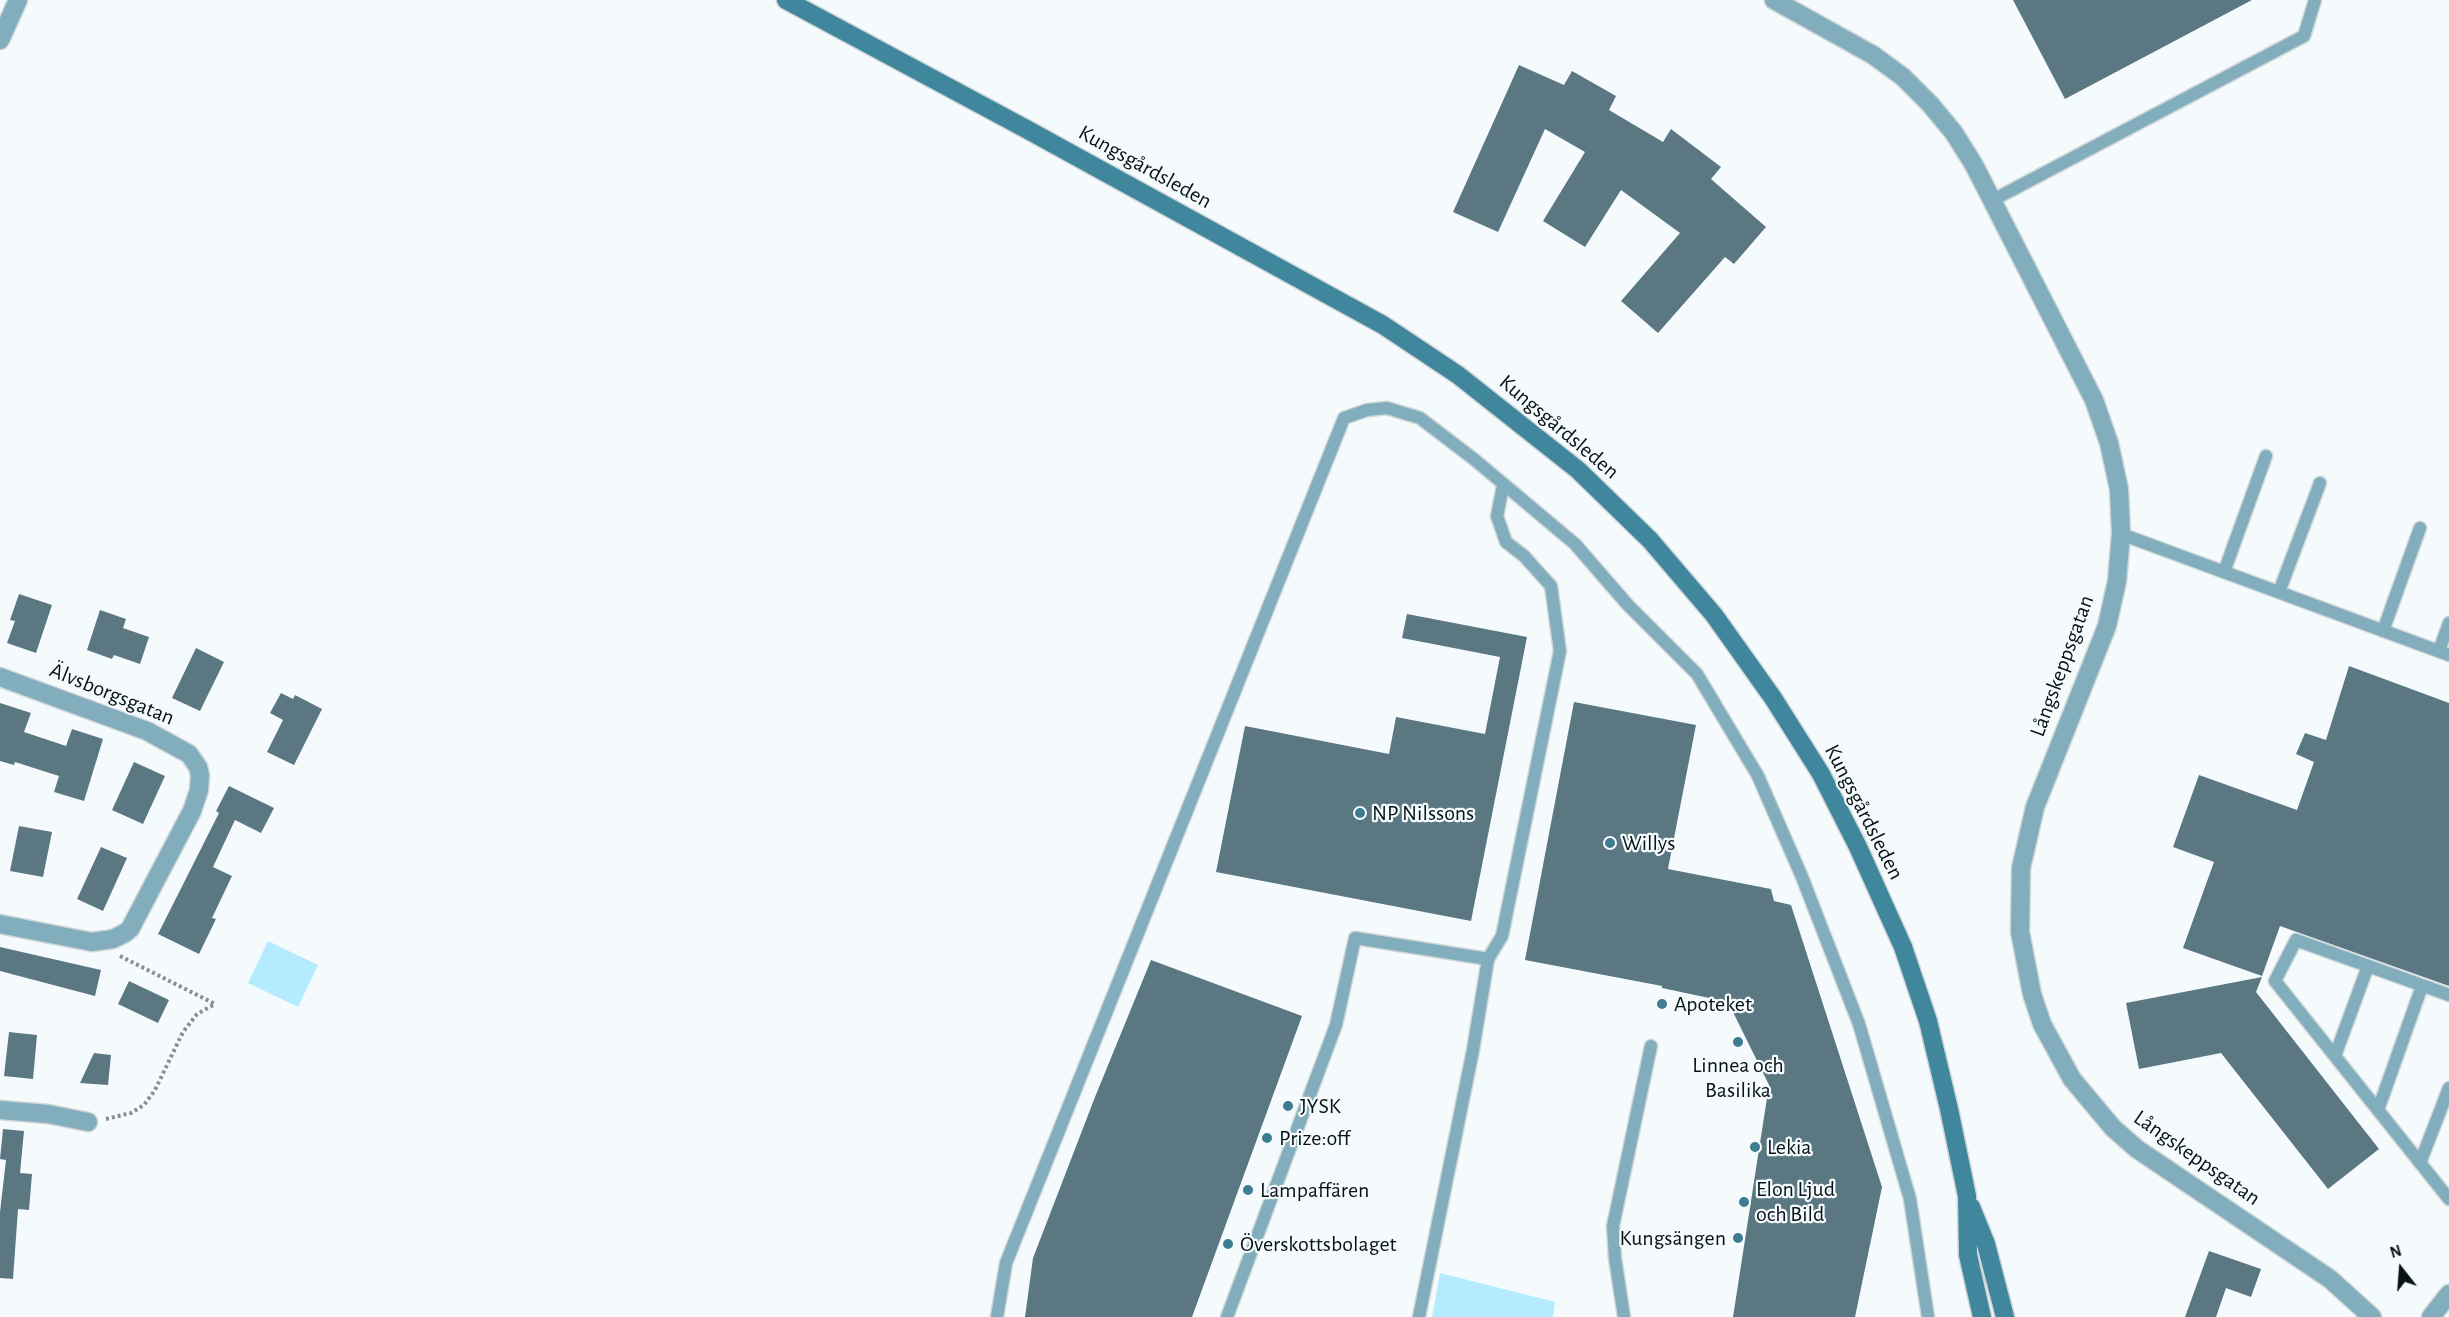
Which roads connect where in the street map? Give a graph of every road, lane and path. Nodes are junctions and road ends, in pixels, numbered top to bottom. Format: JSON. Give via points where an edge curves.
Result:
{"nodes":[{"id":1,"x":18,"y":0,"type":"edge"},
{"id":2,"x":786,"y":0,"type":"edge"},
{"id":3,"x":1774,"y":0,"type":"edge"},
{"id":4,"x":2315,"y":0,"type":"edge"},
{"id":5,"x":0,"y":40,"type":"edge"},
{"id":6,"x":1991,"y":201,"type":"junction"},
{"id":7,"x":2266,"y":456,"type":"dead end"},
{"id":8,"x":2319,"y":483,"type":"dead end"},
{"id":9,"x":1503,"y":486,"type":"junction"},
{"id":10,"x":2421,"y":528,"type":"dead end"},
{"id":11,"x":2121,"y":534,"type":"junction"},
{"id":12,"x":2224,"y":572,"type":"junction"},
{"id":13,"x":2279,"y":592,"type":"junction"},
{"id":14,"x":2449,"y":623,"type":"edge"},
{"id":15,"x":2383,"y":631,"type":"junction"},
{"id":16,"x":2444,"y":653,"type":"edge"},
{"id":17,"x":0,"y":677,"type":"edge"},
{"id":18,"x":0,"y":924,"type":"edge"},
{"id":19,"x":93,"y":942,"type":"junction"},
{"id":20,"x":1488,"y":959,"type":"junction"},
{"id":21,"x":2368,"y":966,"type":"junction"},
{"id":22,"x":2422,"y":986,"type":"junction"},
{"id":23,"x":2449,"y":995,"type":"edge"},
{"id":24,"x":1651,"y":1046,"type":"dead end"},
{"id":25,"x":2335,"y":1056,"type":"junction"},
{"id":26,"x":2449,"y":1088,"type":"edge"},
{"id":27,"x":0,"y":1110,"type":"edge"},
{"id":28,"x":2378,"y":1110,"type":"junction"},
{"id":29,"x":88,"y":1122,"type":"joint"},
{"id":30,"x":2420,"y":1163,"type":"junction"},
{"id":31,"x":1966,"y":1196,"type":"junction"},
{"id":32,"x":2449,"y":1199,"type":"edge"},
{"id":33,"x":2449,"y":1294,"type":"edge"},
{"id":34,"x":997,"y":1317,"type":"edge"},
{"id":35,"x":1227,"y":1317,"type":"edge"},
{"id":36,"x":1419,"y":1317,"type":"edge"},
{"id":37,"x":1624,"y":1317,"type":"edge"},
{"id":38,"x":1928,"y":1317,"type":"edge"},
{"id":39,"x":1982,"y":1317,"type":"edge"},
{"id":40,"x":2005,"y":1317,"type":"edge"},
{"id":41,"x":2372,"y":1317,"type":"edge"},
{"id":42,"x":2431,"y":1317,"type":"edge"}],
"edges":[{"from":1,"to":5,"type":"street"},
{"from":2,"to":31,"type":"main road","name":"Kungsgårdsleden","via":[[1383,326],[1458,375],[1578,470],[1650,540],[1714,615],[1773,698],[1821,774],[1858,847],[1904,947],[1928,1021]]},
{"from":3,"to":6,"type":"street","name":"Långskeppsgatan","via":[[1873,55],[1903,77],[1954,133]]},
{"from":4,"to":6,"type":"lane","via":[[2304,36]]},
{"from":6,"to":11,"type":"street","name":"Långskeppsgatan","via":[[2094,400],[2119,489]]},
{"from":7,"to":12,"type":"lane"},
{"from":8,"to":13,"type":"lane"},
{"from":9,"to":20,"type":"lane","via":[[1497,516],[1503,534],[1506,542],[1551,586],[1560,651],[1502,936]]},
{"from":9,"to":34,"type":"lane","via":[[1420,418],[1387,408],[1344,418],[1006,1263]]},
{"from":9,"to":38,"type":"lane","via":[[1575,544],[1627,604],[1697,674],[1758,776],[1859,1024],[1910,1199]]},
{"from":10,"to":15,"type":"lane"},
{"from":11,"to":12,"type":"lane"},
{"from":11,"to":41,"type":"street","name":"Långskeppsgatan","via":[[2107,626],[2026,837],[2019,890],[2020,932],[2031,994],[2051,1043],[2072,1079],[2113,1128],[2137,1149],[2330,1279]]},
{"from":12,"to":13,"type":"lane"},
{"from":13,"to":15,"type":"lane"},
{"from":14,"to":16,"type":"lane"},
{"from":15,"to":16,"type":"lane"},
{"from":17,"to":19,"type":"street","name":"Älvsborgsgatan","via":[[147,731],[181,748],[198,768],[199,790],[194,805],[130,929],[113,939]]},
{"from":18,"to":19,"type":"street"},
{"from":19,"to":29,"type":"path","via":[[215,1004],[197,1014],[183,1032],[144,1105],[121,1116]]},
{"from":20,"to":35,"type":"lane","via":[[1355,938],[1336,1025]]},
{"from":20,"to":36,"type":"lane"},
{"from":21,"to":22,"type":"lane"},
{"from":21,"to":25,"type":"lane"},
{"from":21,"to":25,"type":"lane","via":[[2296,940],[2275,981]]},
{"from":22,"to":23,"type":"lane"},
{"from":22,"to":28,"type":"lane"},
{"from":24,"to":37,"type":"lane","via":[[1613,1226]]},
{"from":25,"to":28,"type":"lane"},
{"from":26,"to":30,"type":"lane"},
{"from":27,"to":29,"type":"street"},
{"from":28,"to":30,"type":"lane"},
{"from":30,"to":32,"type":"lane"},
{"from":31,"to":39,"type":"main road","name":"Kungsgårdsleden","via":[[1968,1255]]},
{"from":31,"to":40,"type":"main road","name":"Kungsgårdsleden","via":[[1986,1244]]},
{"from":33,"to":42,"type":"street"}]}
